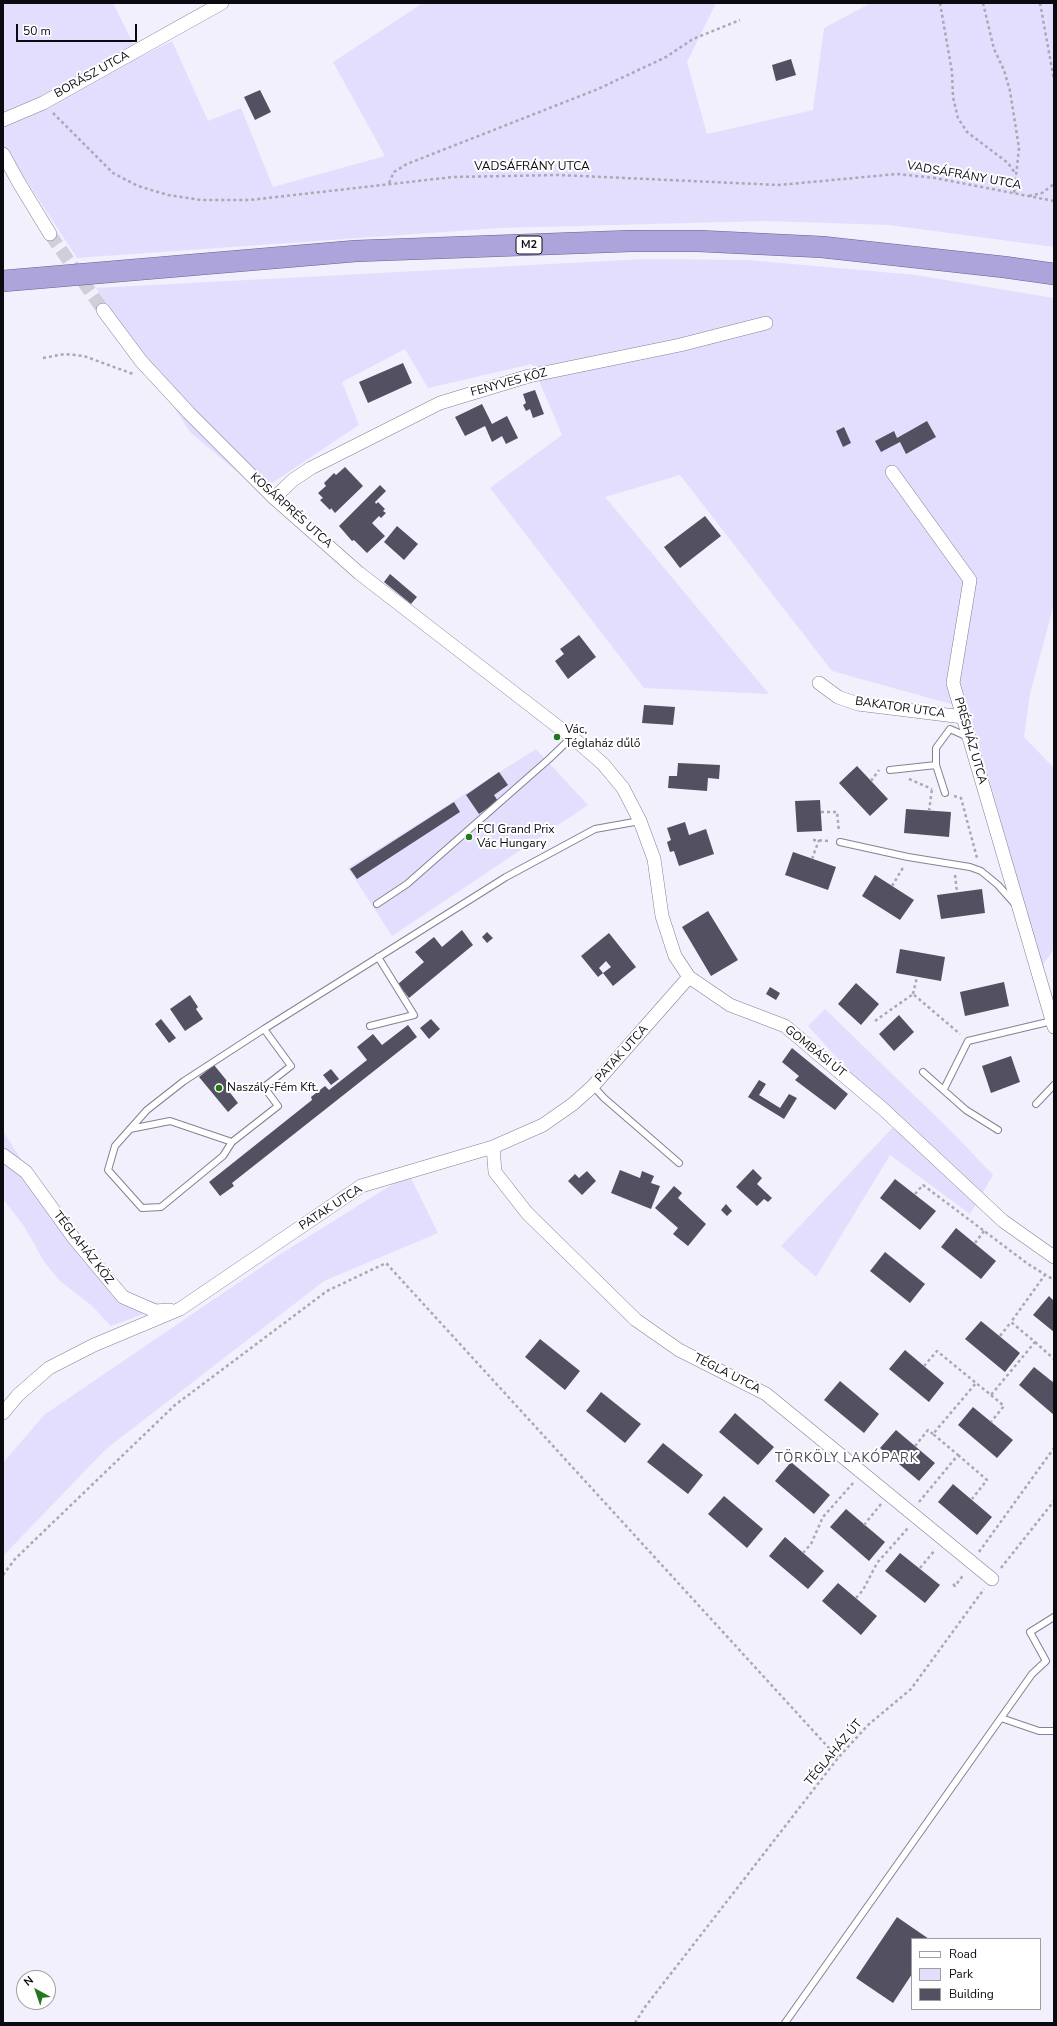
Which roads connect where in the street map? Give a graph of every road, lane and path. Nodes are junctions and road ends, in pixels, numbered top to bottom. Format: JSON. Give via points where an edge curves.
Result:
{"nodes":[{"id":1,"x":222,"y":3,"type":"edge"},
{"id":2,"x":940,"y":3,"type":"edge"},
{"id":3,"x":983,"y":3,"type":"edge"},
{"id":4,"x":1040,"y":3,"type":"edge"},
{"id":5,"x":740,"y":20,"type":"dead end"},
{"id":6,"x":1054,"y":80,"type":"edge"},
{"id":7,"x":43,"y":102,"type":"junction"},
{"id":8,"x":3,"y":120,"type":"edge"},
{"id":9,"x":3,"y":154,"type":"edge"},
{"id":10,"x":1015,"y":172,"type":"junction"},
{"id":11,"x":389,"y":183,"type":"junction"},
{"id":12,"x":1054,"y":184,"type":"edge"},
{"id":13,"x":1014,"y":194,"type":"junction"},
{"id":14,"x":1029,"y":197,"type":"junction"},
{"id":15,"x":1054,"y":202,"type":"edge"},
{"id":16,"x":50,"y":234,"type":"tunnel mouth"},
{"id":17,"x":1054,"y":274,"type":"edge"},
{"id":18,"x":3,"y":281,"type":"edge"},
{"id":19,"x":103,"y":310,"type":"tunnel mouth"},
{"id":20,"x":766,"y":323,"type":"dead end"},
{"id":21,"x":43,"y":358,"type":"dead end"},
{"id":22,"x":139,"y":378,"type":"dead end"},
{"id":23,"x":892,"y":472,"type":"dead end"},
{"id":24,"x":274,"y":498,"type":"junction"},
{"id":25,"x":819,"y":683,"type":"dead end"},
{"id":26,"x":505,"y":686,"type":"joint"},
{"id":27,"x":963,"y":717,"type":"junction"},
{"id":28,"x":572,"y":737,"type":"junction"},
{"id":29,"x":969,"y":738,"type":"junction"},
{"id":30,"x":936,"y":765,"type":"junction"},
{"id":31,"x":890,"y":770,"type":"junction"},
{"id":32,"x":871,"y":781,"type":"dead end"},
{"id":33,"x":945,"y":793,"type":"junction"},
{"id":34,"x":821,"y":812,"type":"dead end"},
{"id":35,"x":640,"y":821,"type":"junction"},
{"id":36,"x":813,"y":840,"type":"dead end"},
{"id":37,"x":818,"y":840,"type":"junction"},
{"id":38,"x":840,"y":842,"type":"junction"},
{"id":39,"x":908,"y":857,"type":"junction"},
{"id":40,"x":812,"y":859,"type":"dead end"},
{"id":41,"x":954,"y":865,"type":"junction"},
{"id":42,"x":981,"y":871,"type":"junction"},
{"id":43,"x":892,"y":886,"type":"dead end"},
{"id":44,"x":957,"y":892,"type":"dead end"},
{"id":45,"x":377,"y":904,"type":"dead end"},
{"id":46,"x":1019,"y":909,"type":"junction"},
{"id":47,"x":378,"y":957,"type":"junction"},
{"id":48,"x":917,"y":977,"type":"dead end"},
{"id":49,"x":689,"y":978,"type":"junction"},
{"id":50,"x":913,"y":994,"type":"junction"},
{"id":51,"x":875,"y":1021,"type":"dead end"},
{"id":52,"x":1053,"y":1024,"type":"edge"},
{"id":53,"x":370,"y":1026,"type":"dead end"},
{"id":54,"x":264,"y":1029,"type":"junction"},
{"id":55,"x":968,"y":1041,"type":"junction"},
{"id":56,"x":923,"y":1072,"type":"dead end"},
{"id":57,"x":1054,"y":1085,"type":"edge"},
{"id":58,"x":593,"y":1086,"type":"junction"},
{"id":59,"x":944,"y":1089,"type":"junction"},
{"id":60,"x":1036,"y":1104,"type":"dead end"},
{"id":61,"x":130,"y":1129,"type":"junction"},
{"id":62,"x":998,"y":1130,"type":"dead end"},
{"id":63,"x":232,"y":1142,"type":"junction"},
{"id":64,"x":493,"y":1147,"type":"junction"},
{"id":65,"x":3,"y":1155,"type":"edge"},
{"id":66,"x":679,"y":1163,"type":"dead end"},
{"id":67,"x":915,"y":1194,"type":"dead end"},
{"id":68,"x":984,"y":1232,"type":"junction"},
{"id":69,"x":975,"y":1243,"type":"dead end"},
{"id":70,"x":1054,"y":1257,"type":"edge"},
{"id":71,"x":1048,"y":1272,"type":"dead end"},
{"id":72,"x":1045,"y":1275,"type":"junction"},
{"id":73,"x":1054,"y":1280,"type":"edge"},
{"id":74,"x":180,"y":1309,"type":"junction"},
{"id":75,"x":1011,"y":1322,"type":"junction"},
{"id":76,"x":1000,"y":1336,"type":"dead end"},
{"id":77,"x":1035,"y":1342,"type":"junction"},
{"id":78,"x":1054,"y":1359,"type":"edge"},
{"id":79,"x":924,"y":1366,"type":"dead end"},
{"id":80,"x":976,"y":1383,"type":"junction"},
{"id":81,"x":991,"y":1395,"type":"junction"},
{"id":82,"x":3,"y":1413,"type":"edge"},
{"id":83,"x":991,"y":1422,"type":"dead end"},
{"id":84,"x":933,"y":1434,"type":"junction"},
{"id":85,"x":915,"y":1446,"type":"dead end"},
{"id":86,"x":1054,"y":1448,"type":"edge"},
{"id":87,"x":958,"y":1455,"type":"junction"},
{"id":88,"x":862,"y":1473,"type":"junction"},
{"id":89,"x":889,"y":1495,"type":"junction"},
{"id":90,"x":972,"y":1499,"type":"dead end"},
{"id":91,"x":1054,"y":1501,"type":"edge"},
{"id":92,"x":914,"y":1515,"type":"junction"},
{"id":93,"x":864,"y":1524,"type":"dead end"},
{"id":94,"x":943,"y":1540,"type":"junction"},
{"id":95,"x":803,"y":1553,"type":"dead end"},
{"id":96,"x":971,"y":1563,"type":"junction"},
{"id":97,"x":920,"y":1568,"type":"dead end"},
{"id":98,"x":3,"y":1575,"type":"edge"},
{"id":99,"x":992,"y":1579,"type":"junction"},
{"id":100,"x":953,"y":1584,"type":"dead end"},
{"id":101,"x":856,"y":1598,"type":"dead end"},
{"id":102,"x":1054,"y":1616,"type":"edge"},
{"id":103,"x":1001,"y":1718,"type":"junction"},
{"id":104,"x":1054,"y":1731,"type":"edge"},
{"id":105,"x":838,"y":1758,"type":"junction"},
{"id":106,"x":635,"y":2023,"type":"edge"},
{"id":107,"x":786,"y":2023,"type":"edge"}],
"edges":[{"from":1,"to":7,"type":"street","name":"BORÁSZ UTCA"},
{"from":2,"to":10,"type":"path","via":[[958,118],[967,132],[1008,163]]},
{"from":3,"to":10,"type":"path","via":[[994,49],[1010,91],[1019,148]]},
{"from":4,"to":6,"type":"path"},
{"from":5,"to":11,"type":"path","via":[[693,39],[666,57],[598,89],[407,164],[394,172]]},
{"from":7,"to":8,"type":"street","name":"BORÁSZ UTCA"},
{"from":7,"to":11,"type":"path","name":"VADSÁFRÁNY UTCA","via":[[113,173],[138,186],[168,195],[201,200],[250,200]]},
{"from":9,"to":16,"type":"street"},
{"from":10,"to":13,"type":"path"},
{"from":11,"to":13,"type":"path","name":"VADSÁFRÁNY UTCA","via":[[453,177],[559,175],[779,184],[897,174],[935,178]]},
{"from":12,"to":14,"type":"path","via":[[1042,193]]},
{"from":13,"to":14,"type":"path","name":"VADSÁFRÁNY UTCA"},
{"from":14,"to":15,"type":"path","name":"VADSÁFRÁNY UTCA"},
{"from":17,"to":18,"type":"highway","number":"M2","via":[[822,247],[692,241],[356,251]]},
{"from":19,"to":24,"type":"street","name":"KOSÁRPRÉS UTCA","via":[[141,361]]},
{"from":20,"to":24,"type":"street","name":"FENYVES KÖZ","via":[[680,345],[529,376],[440,403],[311,468],[292,480]]},
{"from":21,"to":22,"type":"path","via":[[65,354],[84,356]]},
{"from":23,"to":27,"type":"street","name":"PRÉSHÁZ UTCA","via":[[970,580],[953,683]]},
{"from":24,"to":26,"type":"street","name":"KOSÁRPRÉS UTCA","via":[[359,573]]},
{"from":25,"to":27,"type":"street","name":"BAKATOR UTCA","via":[[838,697],[858,704]]},
{"from":26,"to":28,"type":"street","name":"GOMBÁSI ÚT"},
{"from":27,"to":29,"type":"street","name":"PRÉSHÁZ UTCA"},
{"from":28,"to":35,"type":"street","name":"GOMBÁSI ÚT","via":[[603,764],[623,788]]},
{"from":28,"to":45,"type":"lane","via":[[407,884]]},
{"from":29,"to":30,"type":"lane","via":[[950,729],[936,748]]},
{"from":29,"to":46,"type":"street","name":"PRÉSHÁZ UTCA"},
{"from":30,"to":31,"type":"lane"},
{"from":30,"to":33,"type":"lane"},
{"from":31,"to":32,"type":"path","via":[[881,767]]},
{"from":31,"to":33,"type":"path"},
{"from":33,"to":42,"type":"path","via":[[961,798]]},
{"from":34,"to":38,"type":"path","via":[[837,812]]},
{"from":35,"to":47,"type":"lane","via":[[595,829],[506,877]]},
{"from":35,"to":49,"type":"street","name":"GOMBÁSI ÚT","via":[[654,859],[662,916],[675,956]]},
{"from":36,"to":37,"type":"path"},
{"from":37,"to":38,"type":"path"},
{"from":37,"to":40,"type":"path"},
{"from":38,"to":39,"type":"lane"},
{"from":39,"to":41,"type":"lane"},
{"from":39,"to":43,"type":"path"},
{"from":41,"to":42,"type":"lane"},
{"from":41,"to":44,"type":"path"},
{"from":42,"to":46,"type":"lane","via":[[998,885]]},
{"from":46,"to":52,"type":"street","name":"PRÉSHÁZ UTCA"},
{"from":47,"to":53,"type":"lane","via":[[414,1015]]},
{"from":47,"to":54,"type":"lane"},
{"from":48,"to":50,"type":"path"},
{"from":49,"to":58,"type":"street","name":"PATAK UTCA"},
{"from":49,"to":70,"type":"street","name":"GOMBÁSI ÚT","via":[[730,1005],[785,1026],[883,1109],[1003,1221]]},
{"from":50,"to":51,"type":"path"},
{"from":50,"to":55,"type":"path"},
{"from":52,"to":55,"type":"lane"},
{"from":54,"to":61,"type":"lane","via":[[184,1081],[147,1110]]},
{"from":54,"to":63,"type":"lane","via":[[291,1066],[264,1087],[278,1106]]},
{"from":55,"to":59,"type":"lane"},
{"from":56,"to":59,"type":"lane"},
{"from":57,"to":60,"type":"lane"},
{"from":58,"to":64,"type":"street","name":"PATAK UTCA","via":[[543,1125]]},
{"from":58,"to":66,"type":"lane"},
{"from":59,"to":62,"type":"lane","via":[[966,1110]]},
{"from":61,"to":63,"type":"lane","via":[[170,1121]]},
{"from":61,"to":63,"type":"lane","via":[[115,1146],[108,1170],[142,1208],[161,1206],[223,1156]]},
{"from":64,"to":74,"type":"street","name":"PATAK UTCA","via":[[361,1186]]},
{"from":64,"to":88,"type":"street","name":"TÉGLA UTCA","via":[[495,1172],[527,1213],[626,1312],[679,1350],[766,1394]]},
{"from":65,"to":74,"type":"street","name":"TÉGLAHÁZ KÖZ","via":[[26,1172],[73,1237],[122,1297],[155,1311]]},
{"from":67,"to":68,"type":"path","via":[[923,1185]]},
{"from":68,"to":69,"type":"path"},
{"from":68,"to":72,"type":"path"},
{"from":71,"to":72,"type":"path"},
{"from":72,"to":73,"type":"path"},
{"from":72,"to":75,"type":"path"},
{"from":74,"to":82,"type":"street","name":"PATAK UTCA","via":[[94,1345],[49,1368],[18,1395]]},
{"from":75,"to":76,"type":"path"},
{"from":75,"to":77,"type":"path"},
{"from":77,"to":78,"type":"path"},
{"from":77,"to":81,"type":"path"},
{"from":79,"to":80,"type":"path","via":[[936,1350]]},
{"from":80,"to":81,"type":"path"},
{"from":80,"to":84,"type":"path"},
{"from":81,"to":83,"type":"path","via":[[1004,1406]]},
{"from":84,"to":85,"type":"path","via":[[928,1430]]},
{"from":84,"to":87,"type":"path"},
{"from":86,"to":96,"type":"path"},
{"from":87,"to":90,"type":"path","via":[[987,1480]]},
{"from":87,"to":92,"type":"path"},
{"from":88,"to":89,"type":"street","name":"TÉGLA UTCA"},
{"from":88,"to":95,"type":"path","via":[[823,1517],[811,1544]]},
{"from":89,"to":92,"type":"street","name":"TÉGLA UTCA"},
{"from":89,"to":93,"type":"path"},
{"from":91,"to":99,"type":"path","name":"TÉGLAHÁZ ÚT"},
{"from":92,"to":94,"type":"street","name":"TÉGLA UTCA"},
{"from":92,"to":101,"type":"path","via":[[877,1564]]},
{"from":94,"to":96,"type":"street","name":"TÉGLA UTCA"},
{"from":94,"to":97,"type":"path"},
{"from":96,"to":99,"type":"street","name":"TÉGLA UTCA"},
{"from":96,"to":100,"type":"path","via":[[955,1586]]},
{"from":98,"to":105,"type":"path","via":[[15,1559],[176,1405],[327,1291],[386,1263]]},
{"from":99,"to":105,"type":"path","name":"TÉGLAHÁZ ÚT","via":[[911,1689],[868,1725]]},
{"from":102,"to":103,"type":"lane","via":[[1030,1632],[1046,1661],[1032,1674]]},
{"from":103,"to":104,"type":"lane","via":[[1039,1731]]},
{"from":103,"to":107,"type":"lane"},
{"from":105,"to":106,"type":"path","name":"TÉGLAHÁZ ÚT"}]}
